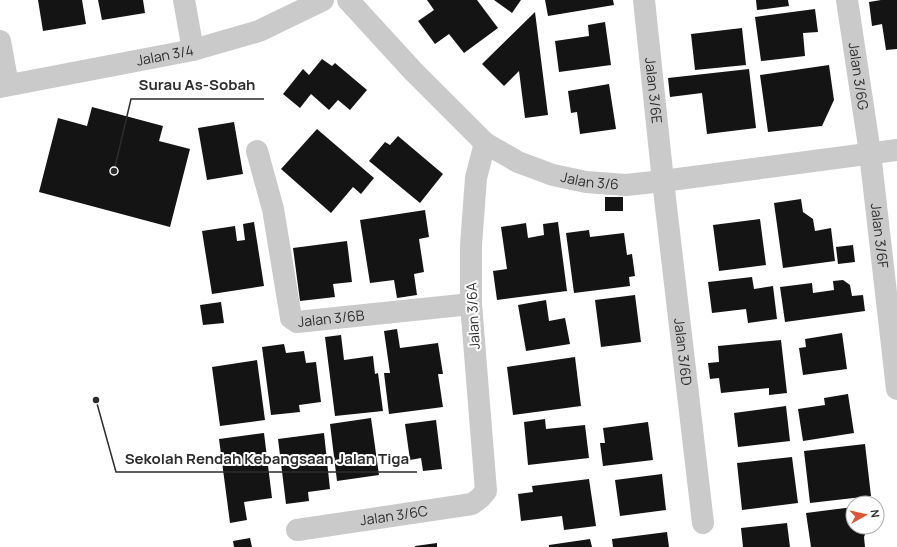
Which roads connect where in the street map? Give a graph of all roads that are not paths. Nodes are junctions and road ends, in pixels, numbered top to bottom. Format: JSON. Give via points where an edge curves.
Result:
{"nodes":[{"id":1,"x":184,"y":0,"type":"edge"},
{"id":2,"x":323,"y":0,"type":"edge"},
{"id":3,"x":348,"y":0,"type":"edge"},
{"id":4,"x":644,"y":0,"type":"edge"},
{"id":5,"x":847,"y":0,"type":"edge"},
{"id":6,"x":0,"y":41,"type":"edge"},
{"id":7,"x":193,"y":50,"type":"junction"},
{"id":8,"x":4,"y":86,"type":"edge"},
{"id":9,"x":485,"y":143,"type":"junction"},
{"id":10,"x":897,"y":150,"type":"edge"},
{"id":11,"x":257,"y":151,"type":"dead end"},
{"id":12,"x":870,"y":153,"type":"junction"},
{"id":13,"x":663,"y":181,"type":"junction"},
{"id":14,"x":471,"y":304,"type":"junction"},
{"id":15,"x":897,"y":390,"type":"edge"},
{"id":16,"x":486,"y":491,"type":"joint"},
{"id":17,"x":703,"y":523,"type":"dead end"},
{"id":18,"x":297,"y":530,"type":"dead end"}],
"edges":[{"from":1,"to":7,"type":"street"},
{"from":2,"to":7,"type":"street","name":"Jalan 3/4","via":[[259,31]]},
{"from":3,"to":9,"type":"street","name":"Jalan 3/6","via":[[413,71]]},
{"from":4,"to":13,"type":"street","name":"Jalan 3/6E"},
{"from":5,"to":12,"type":"street","name":"Jalan 3/6G"},
{"from":6,"to":8,"type":"street"},
{"from":7,"to":8,"type":"street","name":"Jalan 3/4"},
{"from":9,"to":13,"type":"street","name":"Jalan 3/6","via":[[518,162],[586,182],[626,185]]},
{"from":9,"to":14,"type":"street","name":"Jalan 3/6A","via":[[476,178],[471,245]]},
{"from":10,"to":12,"type":"street","name":"Jalan 3/6"},
{"from":11,"to":14,"type":"street","name":"Jalan 3/6B","via":[[273,209],[293,321]]},
{"from":12,"to":13,"type":"street","name":"Jalan 3/6"},
{"from":12,"to":15,"type":"street","name":"Jalan 3/6F"},
{"from":13,"to":17,"type":"street","name":"Jalan 3/6D"},
{"from":14,"to":16,"type":"street","name":"Jalan 3/6A"},
{"from":16,"to":18,"type":"street","name":"Jalan 3/6C","via":[[472,504]]}]}
